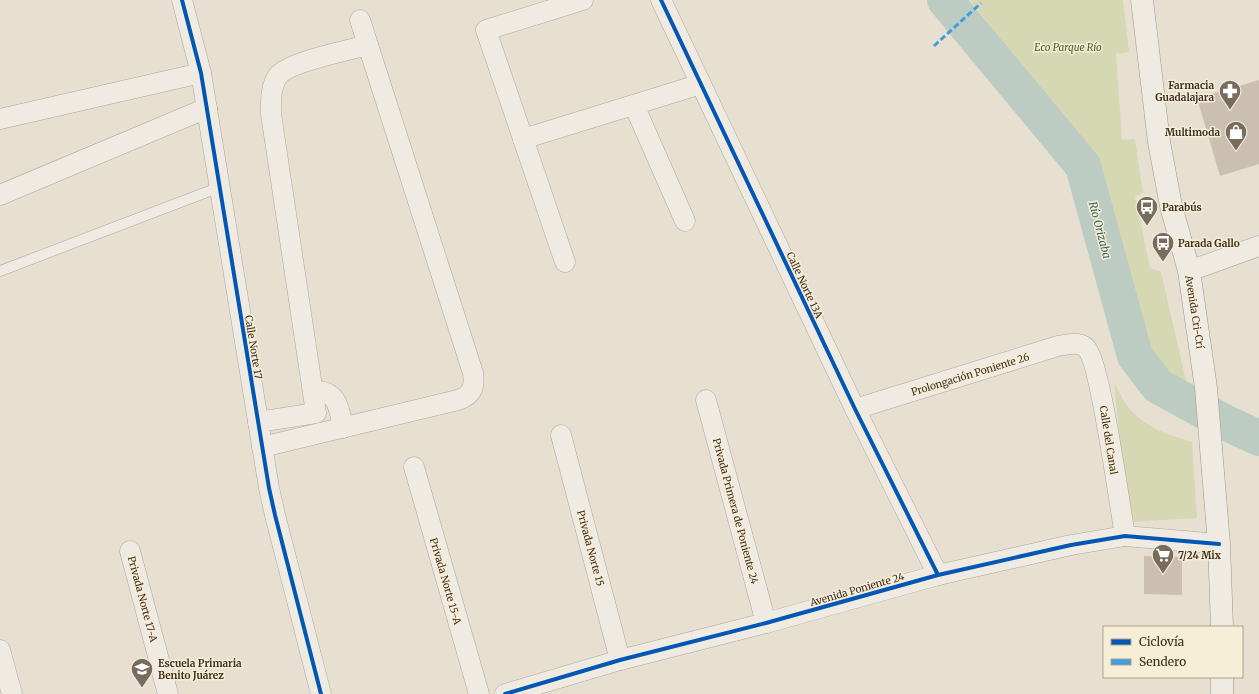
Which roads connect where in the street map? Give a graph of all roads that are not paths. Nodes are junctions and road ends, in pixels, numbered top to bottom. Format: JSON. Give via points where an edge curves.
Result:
{"nodes":[{"id":1,"x":182,"y":0,"type":"edge"},
{"id":2,"x":583,"y":0,"type":"edge"},
{"id":3,"x":661,"y":0,"type":"edge"},
{"id":4,"x":1142,"y":0,"type":"edge"},
{"id":5,"x":360,"y":20,"type":"dead end"},
{"id":6,"x":368,"y":45,"type":"junction"},
{"id":7,"x":201,"y":73,"type":"junction"},
{"id":8,"x":701,"y":84,"type":"junction"},
{"id":9,"x":634,"y":105,"type":"junction"},
{"id":10,"x":207,"y":108,"type":"junction"},
{"id":11,"x":0,"y":119,"type":"edge"},
{"id":12,"x":523,"y":139,"type":"junction"},
{"id":13,"x":220,"y":187,"type":"junction"},
{"id":14,"x":0,"y":195,"type":"edge"},
{"id":15,"x":686,"y":221,"type":"dead end"},
{"id":16,"x":1259,"y":246,"type":"edge"},
{"id":17,"x":565,"y":262,"type":"dead end"},
{"id":18,"x":0,"y":271,"type":"edge"},
{"id":19,"x":1189,"y":271,"type":"junction"},
{"id":20,"x":1085,"y":346,"type":"joint"},
{"id":21,"x":313,"y":391,"type":"junction"},
{"id":22,"x":706,"y":400,"type":"dead end"},
{"id":23,"x":855,"y":409,"type":"junction"},
{"id":24,"x":316,"y":413,"type":"junction"},
{"id":25,"x":341,"y":418,"type":"junction"},
{"id":26,"x":258,"y":422,"type":"junction"},
{"id":27,"x":561,"y":436,"type":"dead end"},
{"id":28,"x":262,"y":447,"type":"junction"},
{"id":29,"x":414,"y":468,"type":"dead end"},
{"id":30,"x":1125,"y":536,"type":"junction"},
{"id":31,"x":1219,"y":544,"type":"junction"},
{"id":32,"x":130,"y":551,"type":"dead end"},
{"id":33,"x":938,"y":575,"type":"junction"},
{"id":34,"x":766,"y":623,"type":"junction"},
{"id":35,"x":1222,"y":626,"type":"edge"},
{"id":36,"x":0,"y":650,"type":"edge"},
{"id":37,"x":620,"y":660,"type":"junction"},
{"id":38,"x":1222,"y":678,"type":"edge"},
{"id":39,"x":12,"y":694,"type":"edge"},
{"id":40,"x":168,"y":694,"type":"edge"},
{"id":41,"x":321,"y":694,"type":"edge"},
{"id":42,"x":479,"y":694,"type":"edge"},
{"id":43,"x":505,"y":694,"type":"edge"},
{"id":44,"x":1222,"y":694,"type":"edge"}],
"edges":[{"from":1,"to":7,"type":"street","name":"Calle Norte 17"},
{"from":2,"to":12,"type":"street","via":[[486,30]]},
{"from":3,"to":8,"type":"street","name":"Calle Norte 13A"},
{"from":4,"to":19,"type":"main road","name":"Avenida Cri-Crí","via":[[1159,142],[1171,206]]},
{"from":5,"to":6,"type":"street"},
{"from":6,"to":21,"type":"street","via":[[291,67],[278,75],[273,85],[271,114]]},
{"from":6,"to":25,"type":"street","via":[[474,380],[471,393],[465,398]]},
{"from":7,"to":10,"type":"street","name":"Calle Norte 17"},
{"from":7,"to":11,"type":"street"},
{"from":8,"to":9,"type":"street"},
{"from":8,"to":23,"type":"street","name":"Calle Norte 13A"},
{"from":9,"to":12,"type":"street"},
{"from":9,"to":15,"type":"street"},
{"from":10,"to":13,"type":"street","name":"Calle Norte 17"},
{"from":10,"to":14,"type":"street"},
{"from":12,"to":17,"type":"street"},
{"from":13,"to":18,"type":"lane"},
{"from":13,"to":26,"type":"street","name":"Calle Norte 17"},
{"from":16,"to":19,"type":"street"},
{"from":19,"to":31,"type":"main road","name":"Avenida Cri-Crí","via":[[1206,388]]},
{"from":20,"to":23,"type":"street","name":"Prolongación Poniente 26","via":[[1058,346]]},
{"from":20,"to":30,"type":"street","name":"Calle del Canal","via":[[1091,355],[1100,385]]},
{"from":21,"to":24,"type":"street"},
{"from":21,"to":25,"type":"street","via":[[322,391],[332,396]]},
{"from":22,"to":34,"type":"street","name":"Privada Primera de Poniente 24"},
{"from":23,"to":33,"type":"street","name":"Calle Norte 13A"},
{"from":24,"to":25,"type":"street"},
{"from":24,"to":26,"type":"street"},
{"from":25,"to":28,"type":"street"},
{"from":26,"to":28,"type":"street","name":"Calle Norte 17"},
{"from":27,"to":37,"type":"street","name":"Privada Norte 15"},
{"from":28,"to":41,"type":"street","name":"Calle Norte 17","via":[[275,515]]},
{"from":29,"to":42,"type":"street","name":"Privada Norte 15-A"},
{"from":30,"to":31,"type":"street","name":"Avenida Poniente 24"},
{"from":30,"to":33,"type":"street","name":"Avenida Poniente 24","via":[[1071,545]]},
{"from":31,"to":35,"type":"main road","name":"Avenida Cri-Crí"},
{"from":32,"to":40,"type":"street","name":"Privada Norte 17-A"},
{"from":33,"to":34,"type":"street","name":"Avenida Poniente 24"},
{"from":34,"to":37,"type":"street","name":"Avenida Poniente 24"},
{"from":36,"to":39,"type":"street"},
{"from":37,"to":43,"type":"street","name":"Avenida Poniente 24"},
{"from":38,"to":44,"type":"main road"}]}
